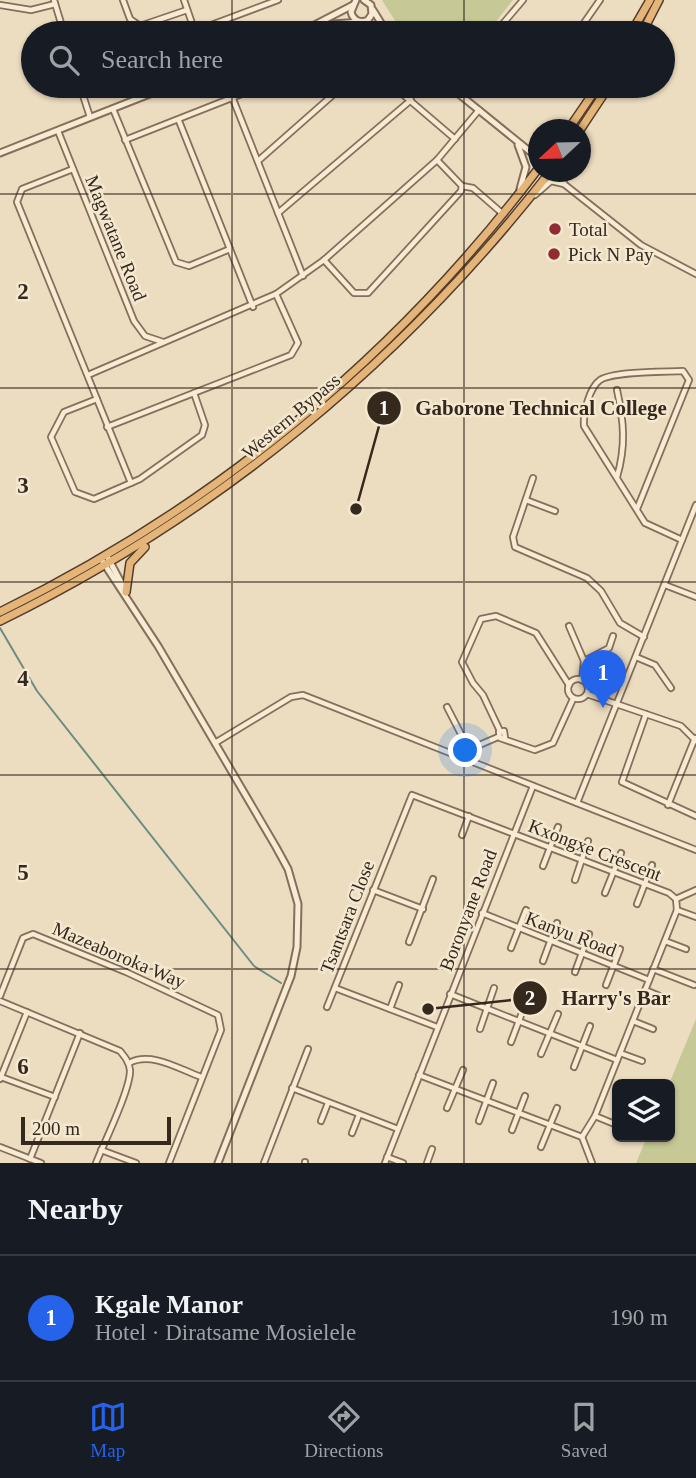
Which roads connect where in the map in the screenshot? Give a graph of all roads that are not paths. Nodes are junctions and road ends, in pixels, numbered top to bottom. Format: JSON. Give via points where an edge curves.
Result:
{"nodes":[{"id":1,"x":123,"y":0,"type":"edge"},
{"id":2,"x":184,"y":0,"type":"edge"},
{"id":3,"x":278,"y":0,"type":"edge"},
{"id":4,"x":523,"y":0,"type":"edge"},
{"id":5,"x":600,"y":0,"type":"edge"},
{"id":6,"x":650,"y":0,"type":"edge"},
{"id":7,"x":659,"y":0,"type":"edge"},
{"id":8,"x":357,"y":1,"type":"edge"},
{"id":9,"x":55,"y":2,"type":"edge"},
{"id":10,"x":0,"y":5,"type":"edge"},
{"id":11,"x":371,"y":5,"type":"edge"},
{"id":12,"x":187,"y":10,"type":"junction"},
{"id":13,"x":61,"y":21,"type":"edge"},
{"id":14,"x":133,"y":21,"type":"edge"},
{"id":15,"x":155,"y":21,"type":"edge"},
{"id":16,"x":191,"y":21,"type":"edge"},
{"id":17,"x":224,"y":21,"type":"edge"},
{"id":18,"x":324,"y":21,"type":"edge"},
{"id":19,"x":359,"y":21,"type":"edge"},
{"id":20,"x":364,"y":21,"type":"edge"},
{"id":21,"x":380,"y":21,"type":"edge"},
{"id":22,"x":505,"y":21,"type":"edge"},
{"id":23,"x":585,"y":21,"type":"edge"},
{"id":24,"x":638,"y":21,"type":"edge"},
{"id":25,"x":648,"y":21,"type":"edge"},
{"id":26,"x":84,"y":98,"type":"edge"},
{"id":27,"x":140,"y":98,"type":"edge"},
{"id":28,"x":330,"y":98,"type":"edge"},
{"id":29,"x":408,"y":98,"type":"edge"},
{"id":30,"x":465,"y":98,"type":"edge"},
{"id":31,"x":590,"y":98,"type":"edge"},
{"id":32,"x":601,"y":98,"type":"edge"},
{"id":33,"x":233,"y":99,"type":"joint"},
{"id":34,"x":411,"y":100,"type":"junction"},
{"id":35,"x":113,"y":109,"type":"junction"},
{"id":36,"x":479,"y":110,"type":"junction"},
{"id":37,"x":90,"y":117,"type":"junction"},
{"id":38,"x":576,"y":119,"type":"edge"},
{"id":39,"x":588,"y":119,"type":"edge"},
{"id":40,"x":179,"y":121,"type":"junction"},
{"id":41,"x":58,"y":131,"type":"junction"},
{"id":42,"x":455,"y":139,"type":"junction"},
{"id":43,"x":514,"y":139,"type":"junction"},
{"id":44,"x":125,"y":140,"type":"junction"},
{"id":45,"x":528,"y":150,"type":"edge"},
{"id":46,"x":0,"y":153,"type":"edge"},
{"id":47,"x":437,"y":160,"type":"junction"},
{"id":48,"x":258,"y":162,"type":"junction"},
{"id":49,"x":73,"y":169,"type":"junction"},
{"id":50,"x":529,"y":182,"type":"edge"},
{"id":51,"x":542,"y":182,"type":"edge"},
{"id":52,"x":564,"y":184,"type":"joint"},
{"id":53,"x":462,"y":186,"type":"junction"},
{"id":54,"x":517,"y":198,"type":"junction"},
{"id":55,"x":523,"y":206,"type":"junction"},
{"id":56,"x":278,"y":213,"type":"junction"},
{"id":57,"x":503,"y":215,"type":"junction"},
{"id":58,"x":230,"y":248,"type":"junction"},
{"id":59,"x":324,"y":260,"type":"junction"},
{"id":60,"x":696,"y":274,"type":"edge"},
{"id":61,"x":303,"y":275,"type":"junction"},
{"id":62,"x":276,"y":294,"type":"junction"},
{"id":63,"x":253,"y":307,"type":"junction"},
{"id":64,"x":163,"y":342,"type":"junction"},
{"id":65,"x":88,"y":375,"type":"junction"},
{"id":66,"x":617,"y":390,"type":"dead end"},
{"id":67,"x":194,"y":393,"type":"junction"},
{"id":68,"x":97,"y":399,"type":"junction"},
{"id":69,"x":107,"y":426,"type":"junction"},
{"id":70,"x":533,"y":478,"type":"dead end"},
{"id":71,"x":617,"y":478,"type":"junction"},
{"id":72,"x":131,"y":484,"type":"junction"},
{"id":73,"x":526,"y":500,"type":"junction"},
{"id":74,"x":696,"y":505,"type":"edge"},
{"id":75,"x":637,"y":509,"type":"junction"},
{"id":76,"x":555,"y":511,"type":"dead end"},
{"id":77,"x":178,"y":520,"type":"junction"},
{"id":78,"x":682,"y":540,"type":"junction"},
{"id":79,"x":106,"y":561,"type":"junction"},
{"id":80,"x":665,"y":585,"type":"junction"},
{"id":81,"x":126,"y":592,"type":"junction"},
{"id":82,"x":696,"y":597,"type":"edge"},
{"id":83,"x":131,"y":605,"type":"junction"},
{"id":84,"x":0,"y":612,"type":"edge"},
{"id":85,"x":0,"y":621,"type":"edge"},
{"id":86,"x":569,"y":626,"type":"dead end"},
{"id":87,"x":613,"y":636,"type":"dead end"},
{"id":88,"x":644,"y":637,"type":"junction"},
{"id":89,"x":599,"y":654,"type":"junction"},
{"id":90,"x":636,"y":657,"type":"junction"},
{"id":91,"x":584,"y":661,"type":"junction"},
{"id":92,"x":619,"y":675,"type":"dead end"},
{"id":93,"x":582,"y":680,"type":"junction"},
{"id":94,"x":569,"y":685,"type":"junction"},
{"id":95,"x":671,"y":688,"type":"dead end"},
{"id":96,"x":587,"y":694,"type":"junction"},
{"id":97,"x":573,"y":699,"type":"junction"},
{"id":98,"x":617,"y":704,"type":"junction"},
{"id":99,"x":447,"y":707,"type":"dead end"},
{"id":100,"x":646,"y":714,"type":"junction"},
{"id":101,"x":500,"y":731,"type":"junction"},
{"id":102,"x":498,"y":737,"type":"junction"},
{"id":103,"x":505,"y":738,"type":"junction"},
{"id":104,"x":695,"y":739,"type":"edge"},
{"id":105,"x":215,"y":743,"type":"junction"},
{"id":106,"x":533,"y":786,"type":"junction"},
{"id":107,"x":412,"y":795,"type":"joint"},
{"id":108,"x":577,"y":803,"type":"junction"},
{"id":109,"x":668,"y":805,"type":"junction"},
{"id":110,"x":469,"y":816,"type":"junction"},
{"id":111,"x":696,"y":816,"type":"edge"},
{"id":112,"x":558,"y":827,"type":"dead end"},
{"id":113,"x":513,"y":833,"type":"junction"},
{"id":114,"x":462,"y":835,"type":"dead end"},
{"id":115,"x":588,"y":841,"type":"dead end"},
{"id":116,"x":550,"y":848,"type":"junction"},
{"id":117,"x":696,"y":850,"type":"edge"},
{"id":118,"x":621,"y":853,"type":"dead end"},
{"id":119,"x":581,"y":860,"type":"junction"},
{"id":120,"x":652,"y":865,"type":"dead end"},
{"id":121,"x":543,"y":866,"type":"dead end"},
{"id":122,"x":614,"y":873,"type":"junction"},
{"id":123,"x":433,"y":879,"type":"dead end"},
{"id":124,"x":575,"y":880,"type":"dead end"},
{"id":125,"x":645,"y":885,"type":"junction"},
{"id":126,"x":373,"y":890,"type":"junction"},
{"id":127,"x":696,"y":890,"type":"edge"},
{"id":128,"x":606,"y":893,"type":"dead end"},
{"id":129,"x":676,"y":899,"type":"junction"},
{"id":130,"x":637,"y":904,"type":"dead end"},
{"id":131,"x":423,"y":909,"type":"junction"},
{"id":132,"x":526,"y":910,"type":"dead end"},
{"id":133,"x":677,"y":910,"type":"junction"},
{"id":134,"x":482,"y":913,"type":"junction"},
{"id":135,"x":696,"y":917,"type":"edge"},
{"id":136,"x":557,"y":923,"type":"dead end"},
{"id":137,"x":518,"y":929,"type":"junction"},
{"id":138,"x":589,"y":934,"type":"dead end"},
{"id":139,"x":550,"y":941,"type":"junction"},
{"id":140,"x":665,"y":941,"type":"junction"},
{"id":141,"x":410,"y":942,"type":"dead end"},
{"id":142,"x":511,"y":948,"type":"dead end"},
{"id":143,"x":620,"y":949,"type":"dead end"},
{"id":144,"x":686,"y":949,"type":"dead end"},
{"id":145,"x":582,"y":953,"type":"junction"},
{"id":146,"x":543,"y":961,"type":"dead end"},
{"id":147,"x":614,"y":965,"type":"junction"},
{"id":148,"x":653,"y":969,"type":"junction"},
{"id":149,"x":575,"y":972,"type":"dead end"},
{"id":150,"x":649,"y":980,"type":"junction"},
{"id":151,"x":399,"y":985,"type":"dead end"},
{"id":152,"x":606,"y":985,"type":"dead end"},
{"id":153,"x":694,"y":985,"type":"dead end"},
{"id":154,"x":335,"y":988,"type":"junction"},
{"id":155,"x":495,"y":988,"type":"dead end"},
{"id":156,"x":645,"y":990,"type":"junction"},
{"id":157,"x":450,"y":994,"type":"junction"},
{"id":158,"x":0,"y":998,"type":"edge"},
{"id":159,"x":667,"y":999,"type":"dead end"},
{"id":160,"x":526,"y":1002,"type":"dead end"},
{"id":161,"x":327,"y":1007,"type":"dead end"},
{"id":162,"x":390,"y":1009,"type":"junction"},
{"id":163,"x":487,"y":1009,"type":"junction"},
{"id":164,"x":27,"y":1012,"type":"junction"},
{"id":165,"x":558,"y":1014,"type":"dead end"},
{"id":166,"x":518,"y":1021,"type":"junction"},
{"id":167,"x":633,"y":1021,"type":"junction"},
{"id":168,"x":590,"y":1026,"type":"dead end"},
{"id":169,"x":437,"y":1027,"type":"junction"},
{"id":170,"x":480,"y":1029,"type":"dead end"},
{"id":171,"x":653,"y":1029,"type":"dead end"},
{"id":172,"x":80,"y":1033,"type":"junction"},
{"id":173,"x":550,"y":1033,"type":"junction"},
{"id":174,"x":511,"y":1042,"type":"dead end"},
{"id":175,"x":582,"y":1047,"type":"junction"},
{"id":176,"x":308,"y":1049,"type":"dead end"},
{"id":177,"x":620,"y":1053,"type":"junction"},
{"id":178,"x":541,"y":1054,"type":"dead end"},
{"id":179,"x":617,"y":1060,"type":"junction"},
{"id":180,"x":642,"y":1061,"type":"dead end"},
{"id":181,"x":129,"y":1063,"type":"junction"},
{"id":182,"x":574,"y":1067,"type":"dead end"},
{"id":183,"x":463,"y":1070,"type":"dead end"},
{"id":184,"x":419,"y":1075,"type":"junction"},
{"id":185,"x":201,"y":1077,"type":"junction"},
{"id":186,"x":0,"y":1078,"type":"edge"},
{"id":187,"x":494,"y":1083,"type":"dead end"},
{"id":188,"x":608,"y":1085,"type":"junction"},
{"id":189,"x":612,"y":1086,"type":"edge"},
{"id":190,"x":292,"y":1088,"type":"junction"},
{"id":191,"x":454,"y":1089,"type":"junction"},
{"id":192,"x":525,"y":1096,"type":"dead end"},
{"id":193,"x":55,"y":1097,"type":"junction"},
{"id":194,"x":487,"y":1101,"type":"junction"},
{"id":195,"x":328,"y":1103,"type":"junction"},
{"id":196,"x":447,"y":1108,"type":"dead end"},
{"id":197,"x":557,"y":1108,"type":"dead end"},
{"id":198,"x":519,"y":1114,"type":"junction"},
{"id":199,"x":359,"y":1115,"type":"junction"},
{"id":200,"x":595,"y":1116,"type":"junction"},
{"id":201,"x":321,"y":1121,"type":"dead end"},
{"id":202,"x":479,"y":1121,"type":"dead end"},
{"id":203,"x":612,"y":1123,"type":"edge"},
{"id":204,"x":550,"y":1125,"type":"junction"},
{"id":205,"x":398,"y":1129,"type":"junction"},
{"id":206,"x":512,"y":1130,"type":"dead end"},
{"id":207,"x":352,"y":1133,"type":"dead end"},
{"id":208,"x":582,"y":1137,"type":"junction"},
{"id":209,"x":0,"y":1147,"type":"edge"},
{"id":210,"x":541,"y":1147,"type":"dead end"},
{"id":211,"x":432,"y":1149,"type":"dead end"},
{"id":212,"x":101,"y":1150,"type":"junction"},
{"id":213,"x":387,"y":1157,"type":"junction"},
{"id":214,"x":30,"y":1159,"type":"junction"},
{"id":215,"x":41,"y":1163,"type":"edge"},
{"id":216,"x":96,"y":1163,"type":"edge"},
{"id":217,"x":136,"y":1163,"type":"edge"},
{"id":218,"x":169,"y":1163,"type":"edge"},
{"id":219,"x":218,"y":1163,"type":"edge"},
{"id":220,"x":264,"y":1163,"type":"edge"},
{"id":221,"x":385,"y":1163,"type":"edge"},
{"id":222,"x":404,"y":1163,"type":"edge"},
{"id":223,"x":427,"y":1163,"type":"edge"},
{"id":224,"x":592,"y":1163,"type":"edge"}],
"edges":[{"from":1,"to":14,"type":"street"},
{"from":2,"to":12,"type":"street"},
{"from":3,"to":17,"type":"street"},
{"from":4,"to":22,"type":"street"},
{"from":5,"to":23,"type":"street"},
{"from":6,"to":24,"type":"highway"},
{"from":7,"to":25,"type":"highway"},
{"from":8,"to":11,"type":"street"},
{"from":8,"to":18,"type":"street"},
{"from":8,"to":19,"type":"street","via":[[352,15]]},
{"from":9,"to":10,"type":"street","via":[[31,10]]},
{"from":9,"to":13,"type":"street"},
{"from":11,"to":20,"type":"street"},
{"from":11,"to":21,"type":"street"},
{"from":12,"to":15,"type":"street"},
{"from":12,"to":16,"type":"street"},
{"from":26,"to":37,"type":"street"},
{"from":27,"to":35,"type":"street"},
{"from":28,"to":48,"type":"street"},
{"from":29,"to":34,"type":"street"},
{"from":30,"to":36,"type":"street"},
{"from":31,"to":38,"type":"highway"},
{"from":32,"to":39,"type":"highway"},
{"from":33,"to":40,"type":"street"},
{"from":33,"to":48,"type":"street"},
{"from":34,"to":42,"type":"street"},
{"from":34,"to":56,"type":"street"},
{"from":35,"to":37,"type":"street"},
{"from":35,"to":44,"type":"street"},
{"from":36,"to":42,"type":"street"},
{"from":36,"to":43,"type":"street"},
{"from":37,"to":41,"type":"street"},
{"from":40,"to":44,"type":"street"},
{"from":40,"to":58,"type":"street"},
{"from":41,"to":46,"type":"street"},
{"from":41,"to":49,"type":"street","name":"Magwatane Road"},
{"from":42,"to":47,"type":"street"},
{"from":43,"to":45,"type":"street"},
{"from":43,"to":54,"type":"street","via":[[526,167]]},
{"from":44,"to":58,"type":"street","via":[[176,262],[188,266]]},
{"from":47,"to":53,"type":"street"},
{"from":47,"to":59,"type":"street"},
{"from":48,"to":56,"type":"street"},
{"from":49,"to":64,"type":"street","name":"Magwatane Road","via":[[134,321],[145,336]]},
{"from":49,"to":65,"type":"street","via":[[22,189],[17,198]]},
{"from":50,"to":54,"type":"highway","name":"Western Bypass"},
{"from":51,"to":55,"type":"highway","name":"Western Bypass"},
{"from":52,"to":55,"type":"street","via":[[551,181]]},
{"from":52,"to":60,"type":"street","via":[[631,237]]},
{"from":53,"to":57,"type":"street","via":[[473,188]]},
{"from":53,"to":59,"type":"street","via":[[368,293],[354,293]]},
{"from":54,"to":57,"type":"highway","name":"Western Bypass"},
{"from":55,"to":77,"type":"highway","name":"Western Bypass","via":[[387,355],[287,442]]},
{"from":56,"to":61,"type":"street"},
{"from":57,"to":79,"type":"highway","name":"Western Bypass","via":[[467,260],[382,348],[297,423]]},
{"from":58,"to":63,"type":"street"},
{"from":59,"to":61,"type":"street"},
{"from":61,"to":62,"type":"street"},
{"from":62,"to":63,"type":"street"},
{"from":62,"to":67,"type":"street","via":[[298,343],[295,352]]},
{"from":63,"to":64,"type":"street"},
{"from":64,"to":65,"type":"street"},
{"from":65,"to":68,"type":"street"},
{"from":66,"to":71,"type":"street","via":[[625,450]]},
{"from":67,"to":69,"type":"street"},
{"from":67,"to":72,"type":"street","via":[[205,425],[202,435]]},
{"from":68,"to":69,"type":"street"},
{"from":68,"to":72,"type":"street","via":[[64,412],[51,437],[79,495],[97,498]]},
{"from":69,"to":72,"type":"street"},
{"from":70,"to":73,"type":"street"},
{"from":71,"to":75,"type":"street"},
{"from":71,"to":75,"type":"street","via":[[584,426],[594,386],[606,378],[683,371],[690,380]]},
{"from":73,"to":76,"type":"street"},
{"from":73,"to":88,"type":"street","via":[[513,537],[515,547],[587,578],[620,623]]},
{"from":74,"to":78,"type":"street"},
{"from":75,"to":78,"type":"street","via":[[645,523]]},
{"from":77,"to":79,"type":"highway","name":"Western Bypass"},
{"from":77,"to":81,"type":"highway","via":[[134,556],[127,570]]},
{"from":78,"to":80,"type":"street"},
{"from":79,"to":81,"type":"street"},
{"from":79,"to":83,"type":"street"},
{"from":79,"to":84,"type":"highway","name":"Western Bypass"},
{"from":79,"to":85,"type":"highway","name":"Western Bypass"},
{"from":80,"to":82,"type":"street"},
{"from":80,"to":88,"type":"street"},
{"from":81,"to":83,"type":"street"},
{"from":83,"to":105,"type":"street"},
{"from":86,"to":91,"type":"street"},
{"from":87,"to":89,"type":"street","via":[[609,648]]},
{"from":88,"to":90,"type":"street"},
{"from":89,"to":91,"type":"street"},
{"from":89,"to":92,"type":"street","via":[[605,668]]},
{"from":90,"to":95,"type":"street","via":[[655,664]]},
{"from":90,"to":98,"type":"street"},
{"from":91,"to":93,"type":"street"},
{"from":93,"to":94,"type":"street"},
{"from":93,"to":96,"type":"street","via":[[588,686]]},
{"from":94,"to":97,"type":"street"},
{"from":94,"to":101,"type":"street","via":[[533,630],[496,616],[481,619],[462,662]]},
{"from":96,"to":97,"type":"street"},
{"from":96,"to":98,"type":"street"},
{"from":97,"to":103,"type":"street","via":[[553,743],[535,750]]},
{"from":98,"to":100,"type":"street"},
{"from":98,"to":108,"type":"street"},
{"from":99,"to":102,"type":"street","via":[[465,742],[477,746]]},
{"from":100,"to":104,"type":"street","via":[[681,726]]},
{"from":100,"to":109,"type":"street","via":[[622,782]]},
{"from":101,"to":102,"type":"street"},
{"from":101,"to":103,"type":"street"},
{"from":102,"to":103,"type":"street"},
{"from":104,"to":109,"type":"street"},
{"from":105,"to":106,"type":"street","via":[[291,697],[303,695]]},
{"from":105,"to":219,"type":"street","via":[[282,858],[299,916],[291,976]]},
{"from":106,"to":108,"type":"street"},
{"from":106,"to":113,"type":"street","name":"Boronyane Road"},
{"from":107,"to":110,"type":"street","name":"Kxongxe Crescent"},
{"from":107,"to":126,"type":"street","name":"Tsantsara Close"},
{"from":108,"to":117,"type":"street"},
{"from":109,"to":111,"type":"street"},
{"from":110,"to":113,"type":"street","name":"Kxongxe Crescent"},
{"from":110,"to":114,"type":"street"},
{"from":112,"to":116,"type":"street"},
{"from":113,"to":116,"type":"street","name":"Kxongxe Crescent"},
{"from":113,"to":134,"type":"street","name":"Boronyane Road"},
{"from":115,"to":119,"type":"street"},
{"from":116,"to":119,"type":"street","name":"Kxongxe Crescent"},
{"from":116,"to":121,"type":"street"},
{"from":118,"to":122,"type":"street"},
{"from":119,"to":122,"type":"street","name":"Kxongxe Crescent"},
{"from":119,"to":124,"type":"street"},
{"from":120,"to":125,"type":"street"},
{"from":122,"to":125,"type":"street","name":"Kxongxe Crescent"},
{"from":122,"to":128,"type":"street"},
{"from":123,"to":131,"type":"street"},
{"from":125,"to":129,"type":"street","name":"Kxongxe Crescent"},
{"from":125,"to":130,"type":"street"},
{"from":126,"to":131,"type":"street"},
{"from":126,"to":154,"type":"street","name":"Tsantsara Close"},
{"from":127,"to":129,"type":"street"},
{"from":129,"to":133,"type":"street","name":"Kxongxe Crescent"},
{"from":131,"to":141,"type":"street"},
{"from":132,"to":137,"type":"street"},
{"from":133,"to":135,"type":"street"},
{"from":133,"to":140,"type":"street","name":"Kxongxe Crescent"},
{"from":134,"to":137,"type":"street","name":"Kanyu Road"},
{"from":134,"to":157,"type":"street","name":"Boronyane Road"},
{"from":136,"to":139,"type":"street"},
{"from":137,"to":139,"type":"street","name":"Kanyu Road"},
{"from":137,"to":142,"type":"street"},
{"from":138,"to":145,"type":"street"},
{"from":139,"to":145,"type":"street","name":"Kanyu Road"},
{"from":139,"to":146,"type":"street"},
{"from":140,"to":144,"type":"street"},
{"from":140,"to":148,"type":"street","name":"Kxongxe Crescent"},
{"from":143,"to":147,"type":"street"},
{"from":145,"to":147,"type":"street","name":"Kanyu Road"},
{"from":145,"to":149,"type":"street"},
{"from":147,"to":150,"type":"street","name":"Kanyu Road"},
{"from":147,"to":152,"type":"street"},
{"from":148,"to":150,"type":"street","name":"Kxongxe Crescent"},
{"from":148,"to":153,"type":"street"},
{"from":150,"to":156,"type":"street","name":"Kxongxe Crescent"},
{"from":151,"to":162,"type":"street"},
{"from":154,"to":161,"type":"street"},
{"from":154,"to":162,"type":"street","name":"Tsantsara Close"},
{"from":155,"to":163,"type":"street"},
{"from":156,"to":159,"type":"street"},
{"from":156,"to":167,"type":"street","name":"Kxongxe Crescent"},
{"from":157,"to":163,"type":"street"},
{"from":157,"to":169,"type":"street","name":"Boronyane Road"},
{"from":158,"to":164,"type":"street"},
{"from":158,"to":185,"type":"street","name":"Mazeaboroka Way","via":[[23,938],[33,934],[213,1012],[221,1019],[221,1030]]},
{"from":160,"to":166,"type":"street"},
{"from":162,"to":169,"type":"street","name":"Tsantsara Close"},
{"from":163,"to":166,"type":"street"},
{"from":163,"to":170,"type":"street"},
{"from":164,"to":172,"type":"street"},
{"from":164,"to":186,"type":"street"},
{"from":165,"to":173,"type":"street"},
{"from":166,"to":173,"type":"street"},
{"from":166,"to":174,"type":"street"},
{"from":167,"to":171,"type":"street"},
{"from":167,"to":177,"type":"street","name":"Kxongxe Crescent"},
{"from":168,"to":175,"type":"street"},
{"from":169,"to":184,"type":"street","name":"Boronyane Road"},
{"from":172,"to":181,"type":"street","via":[[120,1051]]},
{"from":172,"to":193,"type":"street"},
{"from":173,"to":175,"type":"street"},
{"from":173,"to":178,"type":"street"},
{"from":175,"to":179,"type":"street"},
{"from":175,"to":182,"type":"street"},
{"from":176,"to":190,"type":"street"},
{"from":177,"to":179,"type":"street","name":"Kxongxe Crescent"},
{"from":177,"to":180,"type":"street"},
{"from":179,"to":188,"type":"street","name":"Kxongxe Crescent"},
{"from":181,"to":185,"type":"street","via":[[153,1059]]},
{"from":181,"to":212,"type":"street","via":[[129,1080]]},
{"from":183,"to":191,"type":"street"},
{"from":184,"to":191,"type":"street"},
{"from":184,"to":205,"type":"street","name":"Boronyane Road"},
{"from":185,"to":218,"type":"street"},
{"from":186,"to":193,"type":"street"},
{"from":187,"to":194,"type":"street"},
{"from":188,"to":189,"type":"street"},
{"from":188,"to":200,"type":"street","name":"Kxongxe Crescent"},
{"from":190,"to":195,"type":"street"},
{"from":190,"to":220,"type":"street"},
{"from":191,"to":194,"type":"street"},
{"from":191,"to":196,"type":"street"},
{"from":192,"to":198,"type":"street"},
{"from":193,"to":214,"type":"street"},
{"from":194,"to":198,"type":"street"},
{"from":194,"to":202,"type":"street"},
{"from":195,"to":199,"type":"street"},
{"from":195,"to":201,"type":"street"},
{"from":197,"to":204,"type":"street"},
{"from":198,"to":204,"type":"street"},
{"from":198,"to":206,"type":"street"},
{"from":199,"to":205,"type":"street"},
{"from":199,"to":207,"type":"street"},
{"from":200,"to":203,"type":"street"},
{"from":200,"to":208,"type":"street","name":"Kxongxe Crescent"},
{"from":204,"to":208,"type":"street"},
{"from":204,"to":210,"type":"street"},
{"from":205,"to":213,"type":"street","name":"Boronyane Road"},
{"from":208,"to":224,"type":"street"},
{"from":209,"to":214,"type":"street"},
{"from":211,"to":223,"type":"street"},
{"from":212,"to":216,"type":"street"},
{"from":212,"to":217,"type":"street"},
{"from":213,"to":221,"type":"street","name":"Boronyane Road"},
{"from":213,"to":222,"type":"street"},
{"from":214,"to":215,"type":"street"}]}
